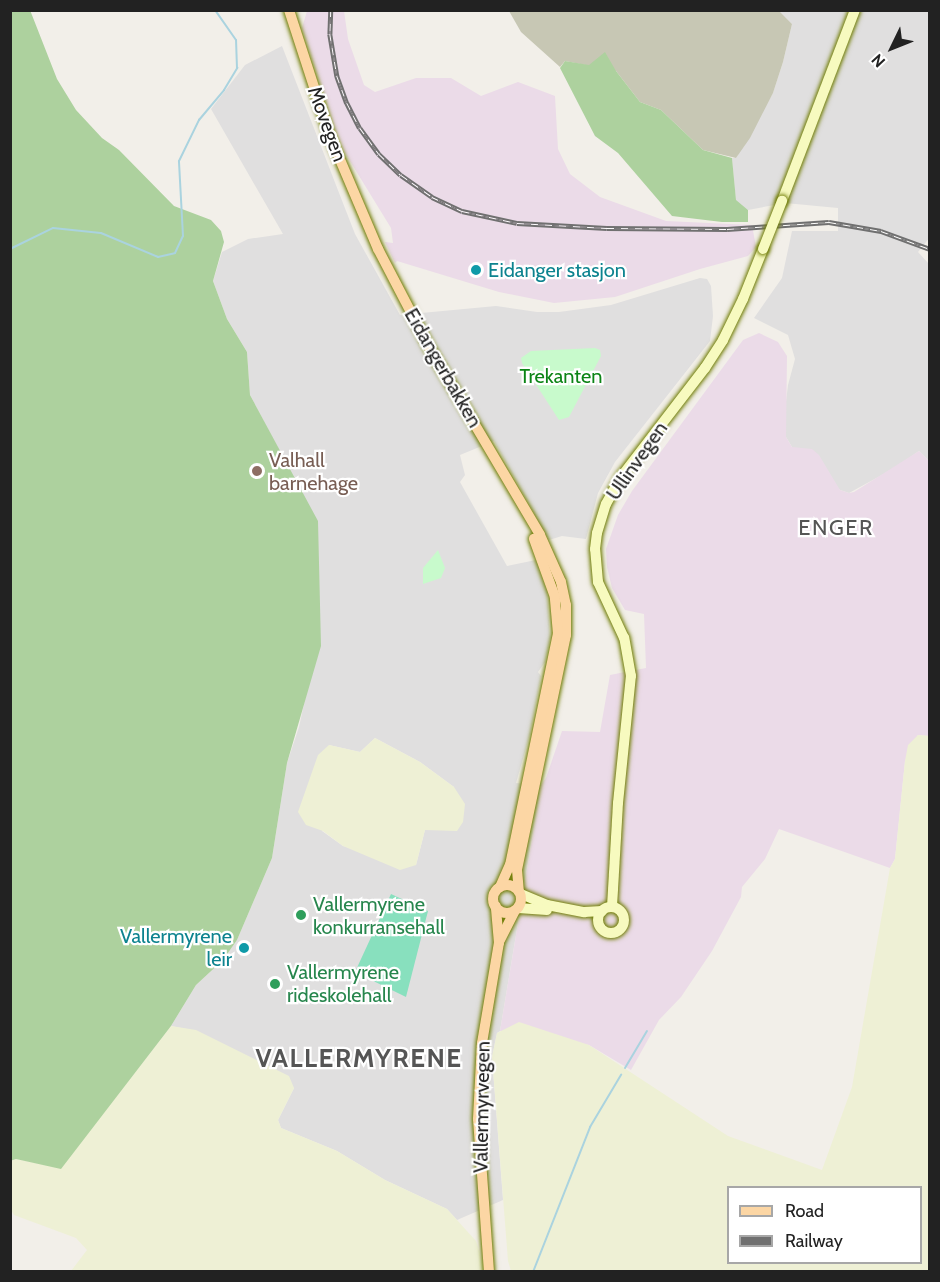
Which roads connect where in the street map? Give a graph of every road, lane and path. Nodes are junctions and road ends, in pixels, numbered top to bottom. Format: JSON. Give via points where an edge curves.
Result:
{"nodes":[{"id":1,"x":289,"y":10,"type":"edge"},
{"id":2,"x":855,"y":10,"type":"edge"},
{"id":3,"x":372,"y":234,"type":"joint"},
{"id":4,"x":563,"y":625,"type":"junction"},
{"id":5,"x":500,"y":887,"type":"junction"},
{"id":6,"x":520,"y":893,"type":"junction"},
{"id":7,"x":496,"y":906,"type":"junction"},
{"id":8,"x":516,"y":909,"type":"junction"},
{"id":9,"x":607,"y":909,"type":"junction"},
{"id":10,"x":598,"y":925,"type":"junction"},
{"id":11,"x":499,"y":943,"type":"junction"},
{"id":12,"x":489,"y":1272,"type":"edge"}],
"edges":[{"from":1,"to":3,"type":"main road","name":"Movegen","via":[[330,136]]},
{"from":2,"to":9,"type":"main road","name":"Ullinvegen","bridge":true,"via":[[763,249],[723,340],[697,380],[621,477],[597,532],[598,582],[624,638],[631,676]]},
{"from":3,"to":4,"type":"main road","name":"Eidangerbakken","via":[[425,339],[518,499],[552,584]]},
{"from":4,"to":5,"type":"main road","name":"Vallermyrvegen","via":[[510,865]]},
{"from":4,"to":6,"type":"main road","name":"Vallermyrvegen","via":[[517,870]]},
{"from":5,"to":6,"type":"main road","via":[[510,885]]},
{"from":5,"to":7,"type":"main road","name":"Vallermyrvegen","via":[[494,896]]},
{"from":6,"to":8,"type":"main road","name":"Vallermyrvegen"},
{"from":6,"to":9,"type":"main road","via":[[584,912]]},
{"from":7,"to":8,"type":"main road","via":[[504,912]]},
{"from":7,"to":11,"type":"main road","name":"Vallermyrvegen"},
{"from":8,"to":10,"type":"main road","via":[[537,908]]},
{"from":8,"to":11,"type":"main road","name":"Vallermyrvegen"},
{"from":9,"to":10,"type":"main road","name":"Ullinvegen","via":[[598,918]]},
{"from":9,"to":10,"type":"main road","name":"Ullinvegen","via":[[622,912],[623,927],[610,934]]},
{"from":11,"to":12,"type":"main road","name":"Vallermyrvegen","via":[[478,1093]]}]}
